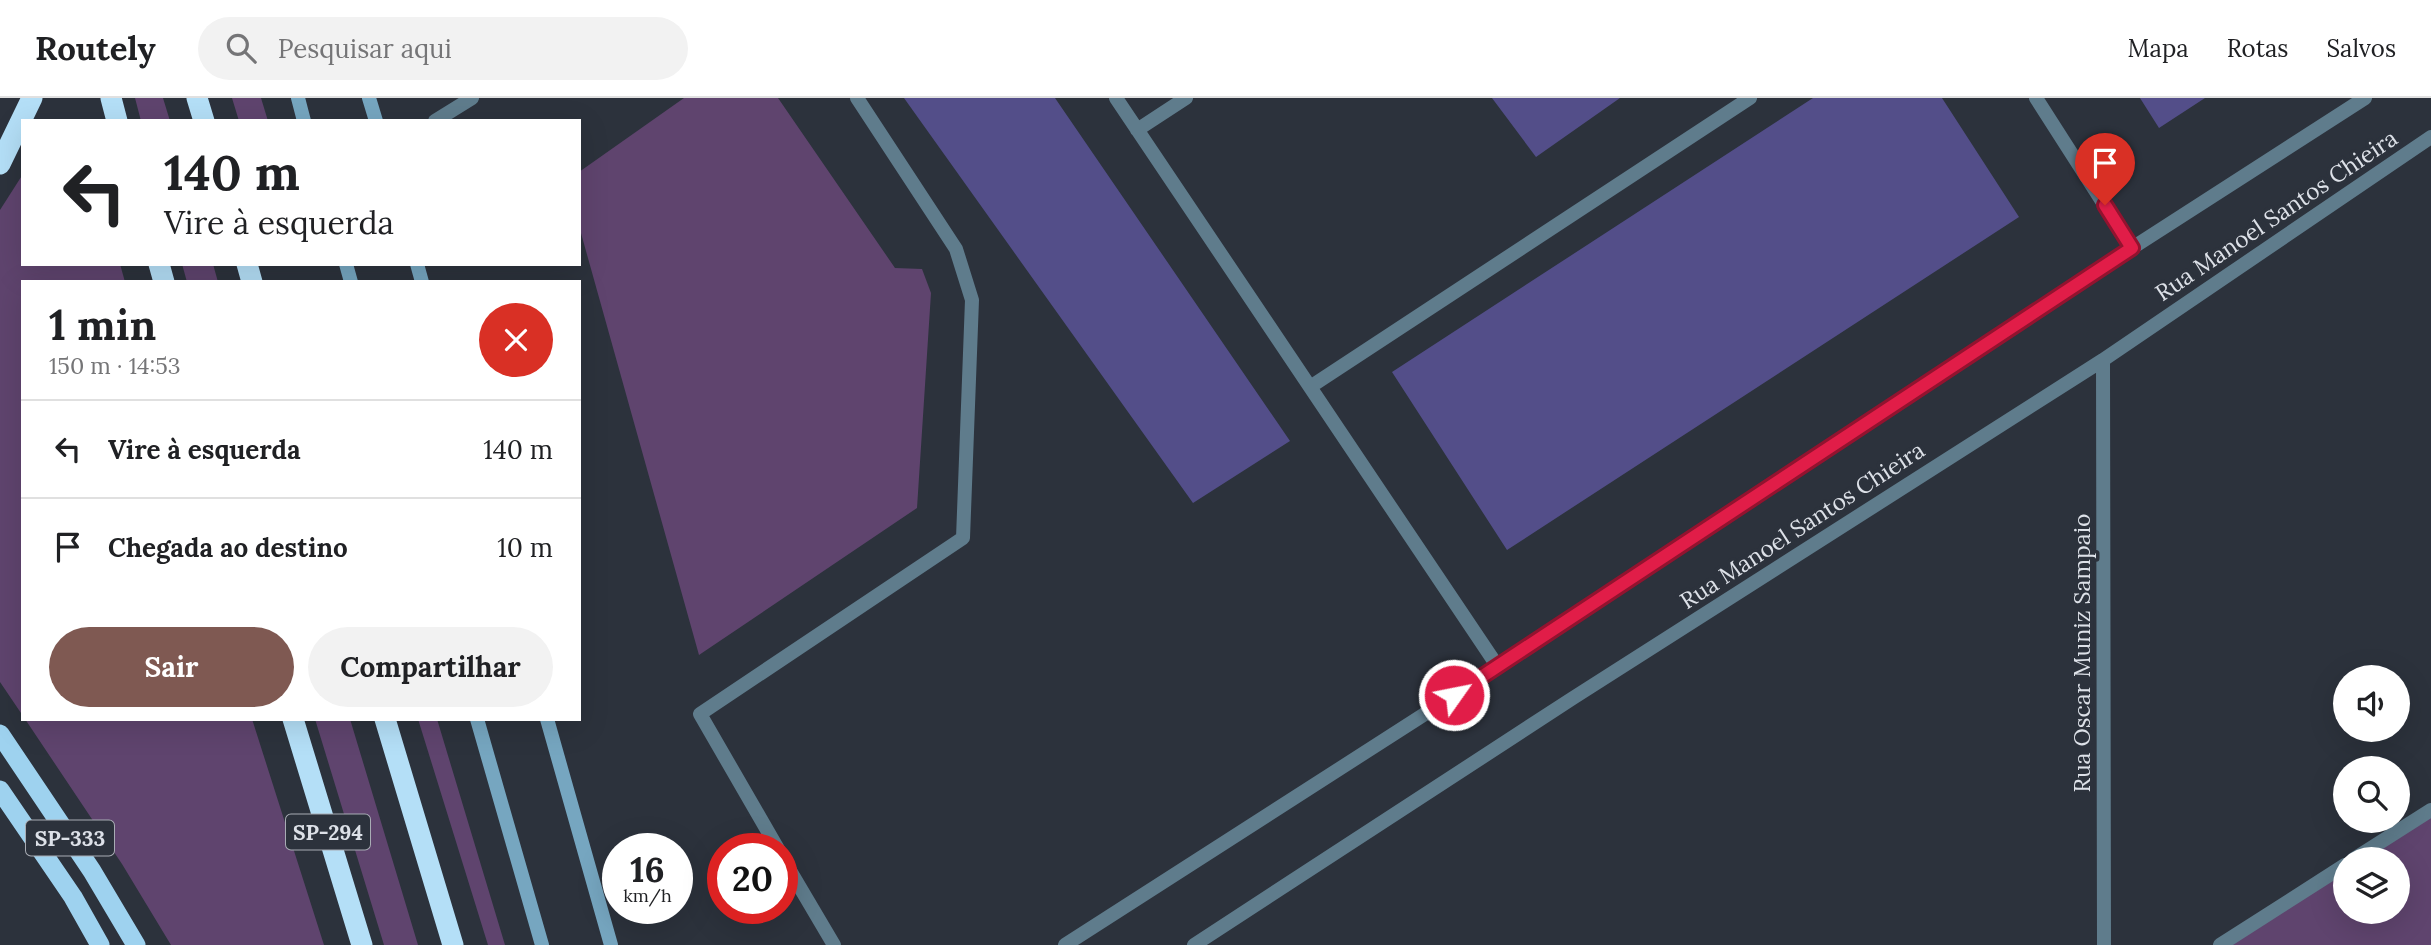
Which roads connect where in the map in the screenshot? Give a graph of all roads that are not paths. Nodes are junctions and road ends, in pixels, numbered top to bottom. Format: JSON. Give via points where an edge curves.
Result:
{"nodes":[{"id":1,"x":32,"y":98,"type":"edge"},
{"id":2,"x":111,"y":98,"type":"edge"},
{"id":3,"x":197,"y":98,"type":"edge"},
{"id":4,"x":298,"y":98,"type":"edge"},
{"id":5,"x":369,"y":98,"type":"edge"},
{"id":6,"x":472,"y":98,"type":"edge"},
{"id":7,"x":857,"y":98,"type":"edge"},
{"id":8,"x":1116,"y":98,"type":"edge"},
{"id":9,"x":1186,"y":98,"type":"edge"},
{"id":10,"x":1750,"y":98,"type":"edge"},
{"id":11,"x":2036,"y":98,"type":"edge"},
{"id":12,"x":2365,"y":98,"type":"edge"},
{"id":13,"x":23,"y":119,"type":"edge"},
{"id":14,"x":116,"y":119,"type":"edge"},
{"id":15,"x":203,"y":119,"type":"edge"},
{"id":16,"x":303,"y":119,"type":"edge"},
{"id":17,"x":375,"y":119,"type":"edge"},
{"id":18,"x":438,"y":119,"type":"edge"},
{"id":19,"x":21,"y":124,"type":"edge"},
{"id":20,"x":1137,"y":130,"type":"junction"},
{"id":21,"x":2431,"y":137,"type":"edge"},
{"id":22,"x":0,"y":164,"type":"edge"},
{"id":23,"x":2132,"y":248,"type":"junction"},
{"id":24,"x":2103,"y":360,"type":"junction"},
{"id":25,"x":1310,"y":387,"type":"junction"},
{"id":26,"x":1497,"y":667,"type":"junction"},
{"id":27,"x":294,"y":721,"type":"edge"},
{"id":28,"x":386,"y":721,"type":"edge"},
{"id":29,"x":478,"y":721,"type":"edge"},
{"id":30,"x":548,"y":721,"type":"edge"},
{"id":31,"x":0,"y":734,"type":"edge"},
{"id":32,"x":0,"y":790,"type":"edge"},
{"id":33,"x":2431,"y":810,"type":"edge"},
{"id":34,"x":769,"y":833,"type":"edge"},
{"id":35,"x":2373,"y":847,"type":"edge"},
{"id":36,"x":2333,"y":873,"type":"edge"},
{"id":37,"x":798,"y":883,"type":"edge"},
{"id":38,"x":100,"y":945,"type":"edge"},
{"id":39,"x":136,"y":945,"type":"edge"},
{"id":40,"x":362,"y":945,"type":"edge"},
{"id":41,"x":453,"y":945,"type":"edge"},
{"id":42,"x":542,"y":945,"type":"edge"},
{"id":43,"x":611,"y":945,"type":"edge"},
{"id":44,"x":834,"y":945,"type":"edge"},
{"id":45,"x":1065,"y":945,"type":"edge"},
{"id":46,"x":1194,"y":945,"type":"edge"},
{"id":47,"x":2105,"y":945,"type":"edge"},
{"id":48,"x":2220,"y":945,"type":"edge"}],
"edges":[{"from":1,"to":13,"type":"highway"},
{"from":2,"to":14,"type":"highway"},
{"from":3,"to":15,"type":"highway"},
{"from":4,"to":16,"type":"main road"},
{"from":5,"to":17,"type":"main road"},
{"from":6,"to":18,"type":"street"},
{"from":7,"to":34,"type":"street","via":[[957,249],[972,300],[963,538],[700,714]]},
{"from":8,"to":20,"type":"street"},
{"from":9,"to":20,"type":"street"},
{"from":10,"to":25,"type":"street"},
{"from":11,"to":23,"type":"street"},
{"from":12,"to":23,"type":"street"},
{"from":19,"to":22,"type":"highway"},
{"from":20,"to":25,"type":"street"},
{"from":21,"to":24,"type":"street","name":"Rua Manoel Santos Chieira"},
{"from":23,"to":26,"type":"street"},
{"from":24,"to":46,"type":"street","name":"Rua Manoel Santos Chieira"},
{"from":24,"to":47,"type":"street","name":"Rua Oscar Muniz Sampaio"},
{"from":25,"to":26,"type":"street"},
{"from":26,"to":45,"type":"street"},
{"from":27,"to":40,"type":"highway","number":"SP-294"},
{"from":28,"to":41,"type":"highway"},
{"from":29,"to":42,"type":"main road"},
{"from":30,"to":43,"type":"main road"},
{"from":31,"to":39,"type":"highway","number":"SP-333"},
{"from":32,"to":38,"type":"highway","number":"SP-333"},
{"from":33,"to":35,"type":"street"},
{"from":36,"to":48,"type":"street"},
{"from":37,"to":44,"type":"street"}]}
